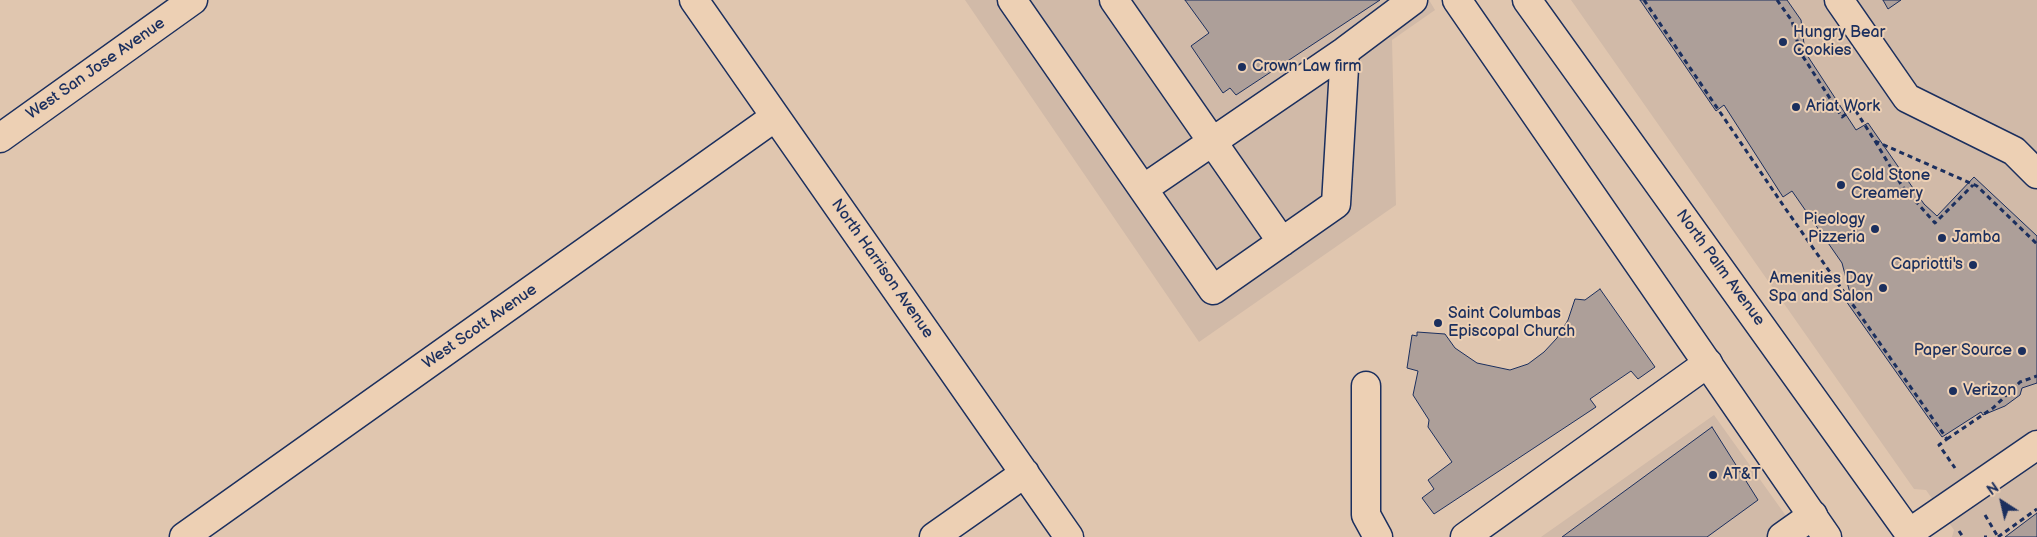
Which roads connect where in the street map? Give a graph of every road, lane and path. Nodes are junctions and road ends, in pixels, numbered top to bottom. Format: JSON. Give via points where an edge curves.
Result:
{"nodes":[{"id":1,"x":193,"y":0,"type":"edge"},
{"id":2,"x":694,"y":0,"type":"edge"},
{"id":3,"x":1012,"y":0,"type":"edge"},
{"id":4,"x":1114,"y":0,"type":"edge"},
{"id":5,"x":1413,"y":0,"type":"edge"},
{"id":6,"x":1457,"y":0,"type":"edge"},
{"id":7,"x":1527,"y":0,"type":"edge"},
{"id":8,"x":1644,"y":0,"type":"edge"},
{"id":9,"x":1777,"y":0,"type":"edge"},
{"id":10,"x":1839,"y":0,"type":"edge"},
{"id":11,"x":1345,"y":51,"type":"junction"},
{"id":12,"x":775,"y":116,"type":"junction"},
{"id":13,"x":0,"y":138,"type":"edge"},
{"id":14,"x":1875,"y":141,"type":"junction"},
{"id":15,"x":1212,"y":142,"type":"junction"},
{"id":16,"x":2037,"y":174,"type":"edge"},
{"id":17,"x":1973,"y":185,"type":"junction"},
{"id":18,"x":1143,"y":189,"type":"junction"},
{"id":19,"x":1282,"y":242,"type":"junction"},
{"id":20,"x":2037,"y":244,"type":"edge"},
{"id":21,"x":1708,"y":363,"type":"junction"},
{"id":22,"x":2037,"y":376,"type":"edge"},
{"id":23,"x":1366,"y":386,"type":"dead end"},
{"id":24,"x":1947,"y":439,"type":"junction"},
{"id":25,"x":2037,"y":444,"type":"edge"},
{"id":26,"x":1954,"y":466,"type":"dead end"},
{"id":27,"x":1025,"y":472,"type":"junction"},
{"id":28,"x":2037,"y":509,"type":"edge"},
{"id":29,"x":1820,"y":526,"type":"edge"},
{"id":30,"x":1911,"y":535,"type":"edge"},
{"id":31,"x":184,"y":537,"type":"edge"},
{"id":32,"x":934,"y":537,"type":"edge"},
{"id":33,"x":1069,"y":537,"type":"edge"},
{"id":34,"x":1378,"y":537,"type":"edge"},
{"id":35,"x":1465,"y":537,"type":"edge"},
{"id":36,"x":1782,"y":537,"type":"edge"},
{"id":37,"x":1998,"y":537,"type":"edge"}],
"edges":[{"from":1,"to":13,"type":"street","name":"West San Jose Avenue"},
{"from":2,"to":12,"type":"street","name":"North Harrison Avenue"},
{"from":3,"to":18,"type":"street"},
{"from":4,"to":15,"type":"street"},
{"from":5,"to":11,"type":"street"},
{"from":6,"to":21,"type":"street"},
{"from":7,"to":30,"type":"street","name":"North Palm Avenue"},
{"from":8,"to":24,"type":"path"},
{"from":9,"to":14,"type":"path","via":[[1792,21],[1800,52],[1842,116],[1854,108]]},
{"from":10,"to":16,"type":"street","via":[[1907,98],[2014,151]]},
{"from":11,"to":15,"type":"street"},
{"from":11,"to":19,"type":"street","via":[[1336,204]]},
{"from":12,"to":27,"type":"street","name":"North Harrison Avenue"},
{"from":12,"to":31,"type":"street","name":"West Scott Avenue"},
{"from":14,"to":17,"type":"path"},
{"from":14,"to":17,"type":"path","via":[[1902,186],[1935,223]]},
{"from":15,"to":18,"type":"street"},
{"from":15,"to":19,"type":"street"},
{"from":17,"to":20,"type":"path"},
{"from":18,"to":19,"type":"street","via":[[1213,290]]},
{"from":21,"to":29,"type":"street"},
{"from":21,"to":35,"type":"street"},
{"from":22,"to":24,"type":"path","via":[[2020,382],[1993,408]]},
{"from":23,"to":34,"type":"street","via":[[1366,515]]},
{"from":24,"to":26,"type":"path","via":[[1939,445]]},
{"from":25,"to":30,"type":"street"},
{"from":27,"to":32,"type":"street"},
{"from":27,"to":33,"type":"street","name":"North Harrison Avenue"},
{"from":28,"to":37,"type":"path"},
{"from":29,"to":36,"type":"street"}]}
